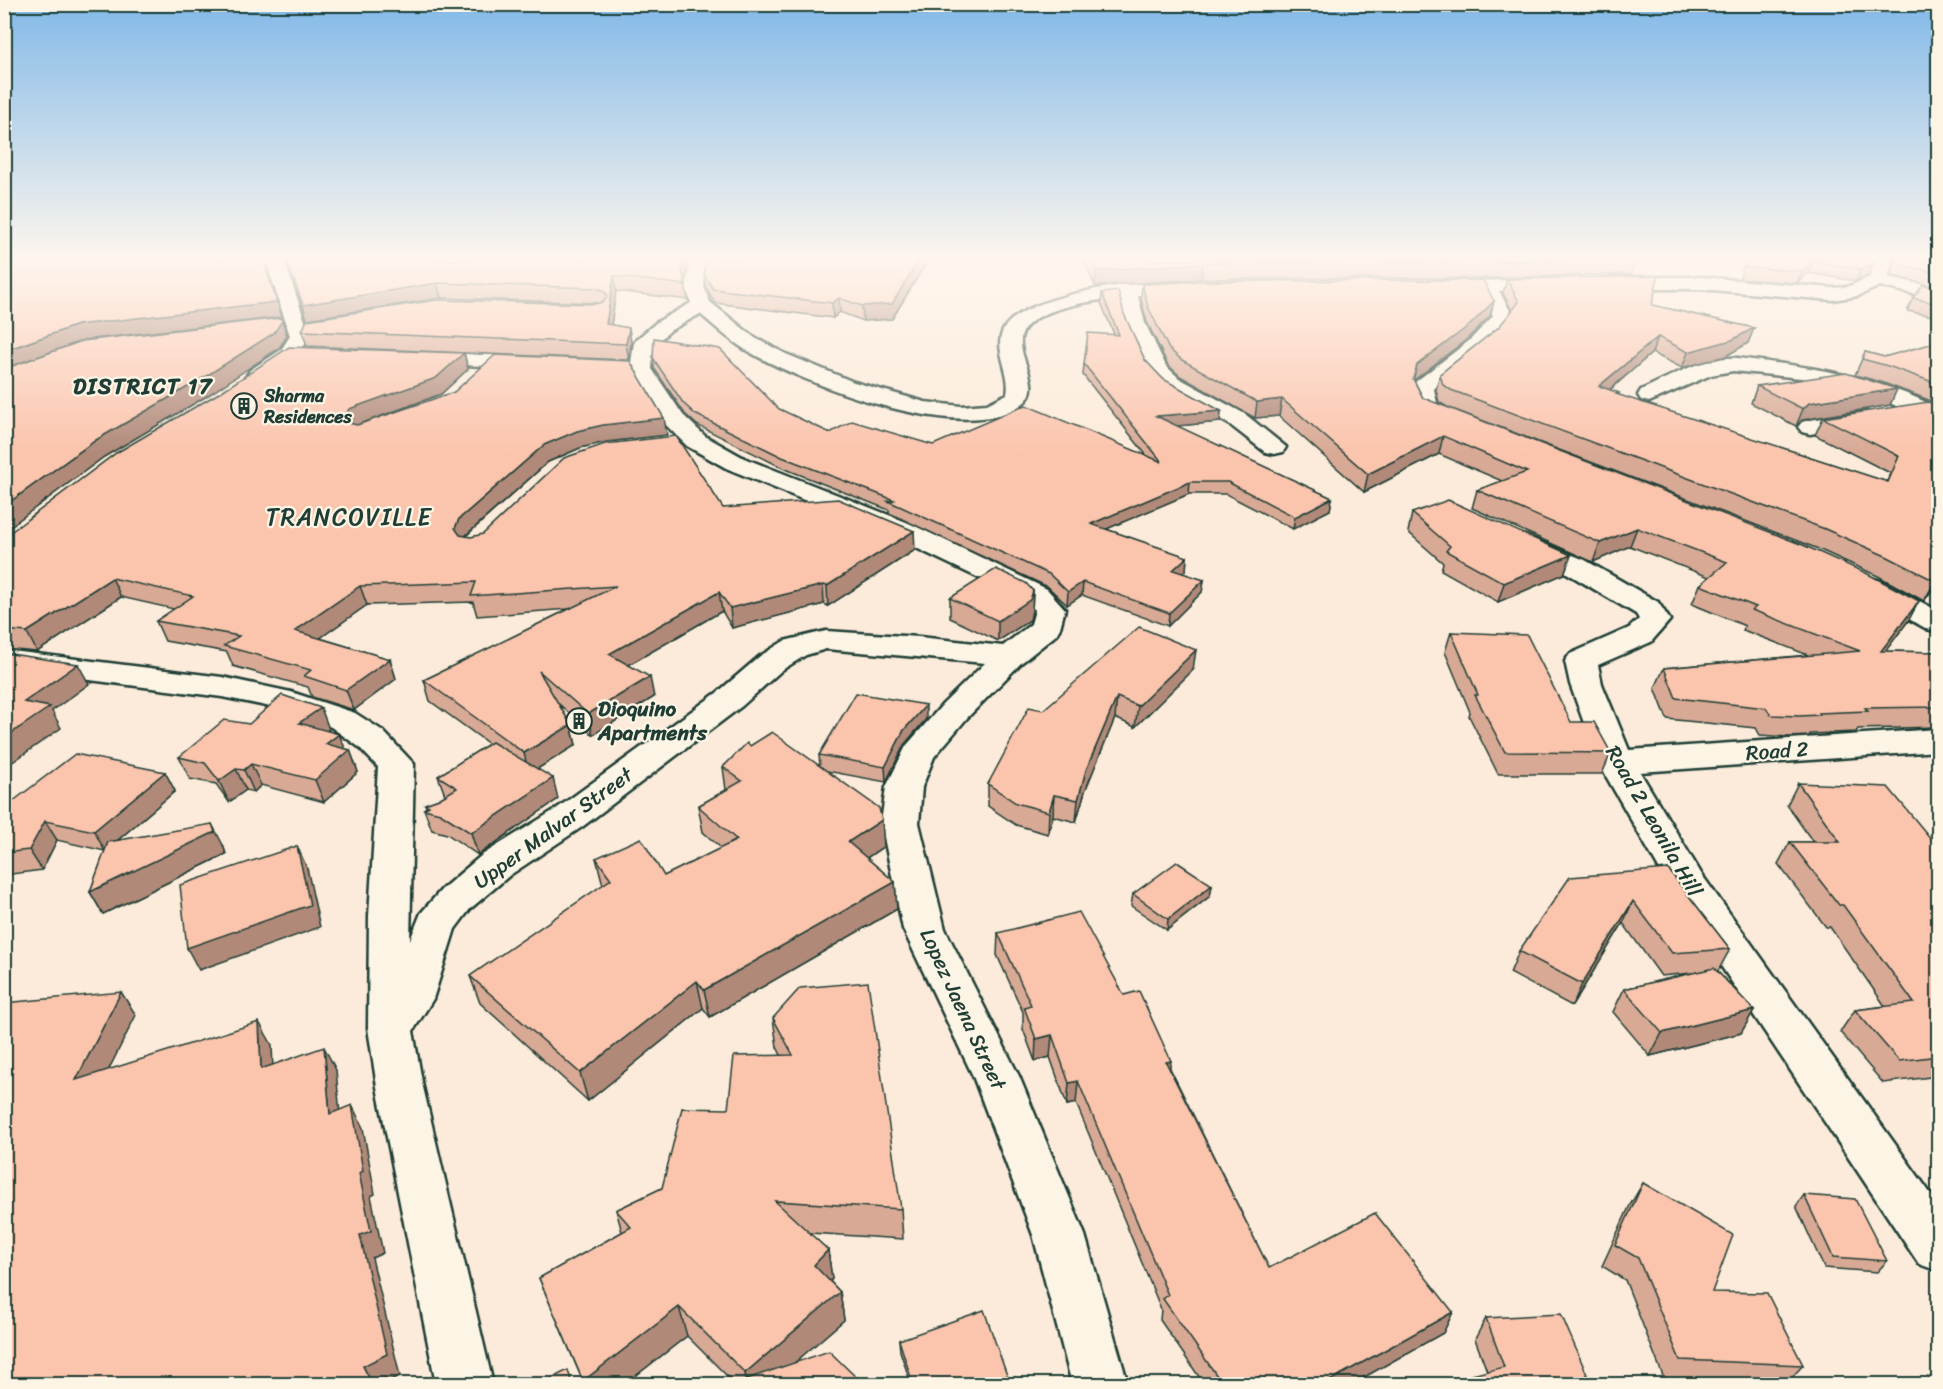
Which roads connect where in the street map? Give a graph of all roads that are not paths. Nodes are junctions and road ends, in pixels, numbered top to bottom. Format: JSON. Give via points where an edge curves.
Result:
{"nodes":[{"id":1,"x":666,"y":325,"type":"edge"},
{"id":2,"x":727,"y":325,"type":"edge"},
{"id":3,"x":1017,"y":325,"type":"edge"},
{"id":4,"x":1136,"y":325,"type":"edge"},
{"id":5,"x":1498,"y":325,"type":"edge"},
{"id":6,"x":274,"y":326,"type":"edge"},
{"id":7,"x":306,"y":326,"type":"joint"},
{"id":8,"x":290,"y":354,"type":"junction"},
{"id":9,"x":313,"y":355,"type":"edge"},
{"id":10,"x":396,"y":357,"type":"edge"},
{"id":11,"x":494,"y":362,"type":"junction"},
{"id":12,"x":550,"y":364,"type":"edge"},
{"id":13,"x":469,"y":384,"type":"edge"},
{"id":14,"x":244,"y":385,"type":"edge"},
{"id":15,"x":1649,"y":395,"type":"dead end"},
{"id":16,"x":1932,"y":413,"type":"edge"},
{"id":17,"x":1810,"y":428,"type":"dead end"},
{"id":18,"x":1478,"y":429,"type":"edge"},
{"id":19,"x":696,"y":441,"type":"junction"},
{"id":20,"x":661,"y":445,"type":"edge"},
{"id":21,"x":1274,"y":447,"type":"dead end"},
{"id":22,"x":1501,"y":532,"type":"edge"},
{"id":23,"x":1856,"y":579,"type":"edge"},
{"id":24,"x":1938,"y":623,"type":"edge"},
{"id":25,"x":1010,"y":656,"type":"junction"},
{"id":26,"x":4,"y":659,"type":"edge"},
{"id":27,"x":1938,"y":740,"type":"edge"},
{"id":28,"x":1616,"y":762,"type":"junction"},
{"id":29,"x":390,"y":1028,"type":"junction"},
{"id":30,"x":1938,"y":1246,"type":"edge"},
{"id":31,"x":465,"y":1384,"type":"edge"},
{"id":32,"x":1100,"y":1384,"type":"edge"}],
"edges":[{"from":1,"to":19,"type":"street","name":"Lopez Jaena Street","via":[[644,343],[630,368]]},
{"from":2,"to":3,"type":"street","via":[[754,346],[854,389],[933,411],[970,412],[996,409],[1019,393],[1021,385],[1009,343]]},
{"from":4,"to":21,"type":"street","via":[[1157,369],[1171,383],[1237,419]]},
{"from":5,"to":18,"type":"street","via":[[1423,387],[1427,408]]},
{"from":6,"to":7,"type":"street"},
{"from":7,"to":8,"type":"street"},
{"from":8,"to":9,"type":"street"},
{"from":8,"to":14,"type":"street"},
{"from":10,"to":11,"type":"street"},
{"from":11,"to":12,"type":"street"},
{"from":11,"to":13,"type":"street"},
{"from":15,"to":16,"type":"street","via":[[1723,365],[1779,368],[1892,395]]},
{"from":16,"to":17,"type":"street"},
{"from":19,"to":20,"type":"street"},
{"from":19,"to":25,"type":"street","name":"Lopez Jaena Street","via":[[735,463],[899,529],[1037,595],[1050,609],[1046,628]]},
{"from":22,"to":28,"type":"street","name":"Road 2 Leonila Hill","via":[[1575,566],[1647,608],[1654,620],[1640,634],[1581,660],[1586,684]]},
{"from":23,"to":24,"type":"street"},
{"from":25,"to":29,"type":"street","name":"Upper Malvar Street","via":[[826,640],[795,648],[569,818],[496,865],[456,899],[436,924],[411,999]]},
{"from":25,"to":32,"type":"street","name":"Lopez Jaena Street","via":[[918,754],[904,787],[900,823],[924,930],[996,1076],[1059,1235]]},
{"from":26,"to":29,"type":"street","via":[[222,687],[279,699],[343,720],[371,739],[396,764],[389,916]]},
{"from":27,"to":28,"type":"street","name":"Road 2"},
{"from":28,"to":30,"type":"street","name":"Road 2 Leonila Hill","via":[[1688,885]]},
{"from":29,"to":31,"type":"street"}]}
